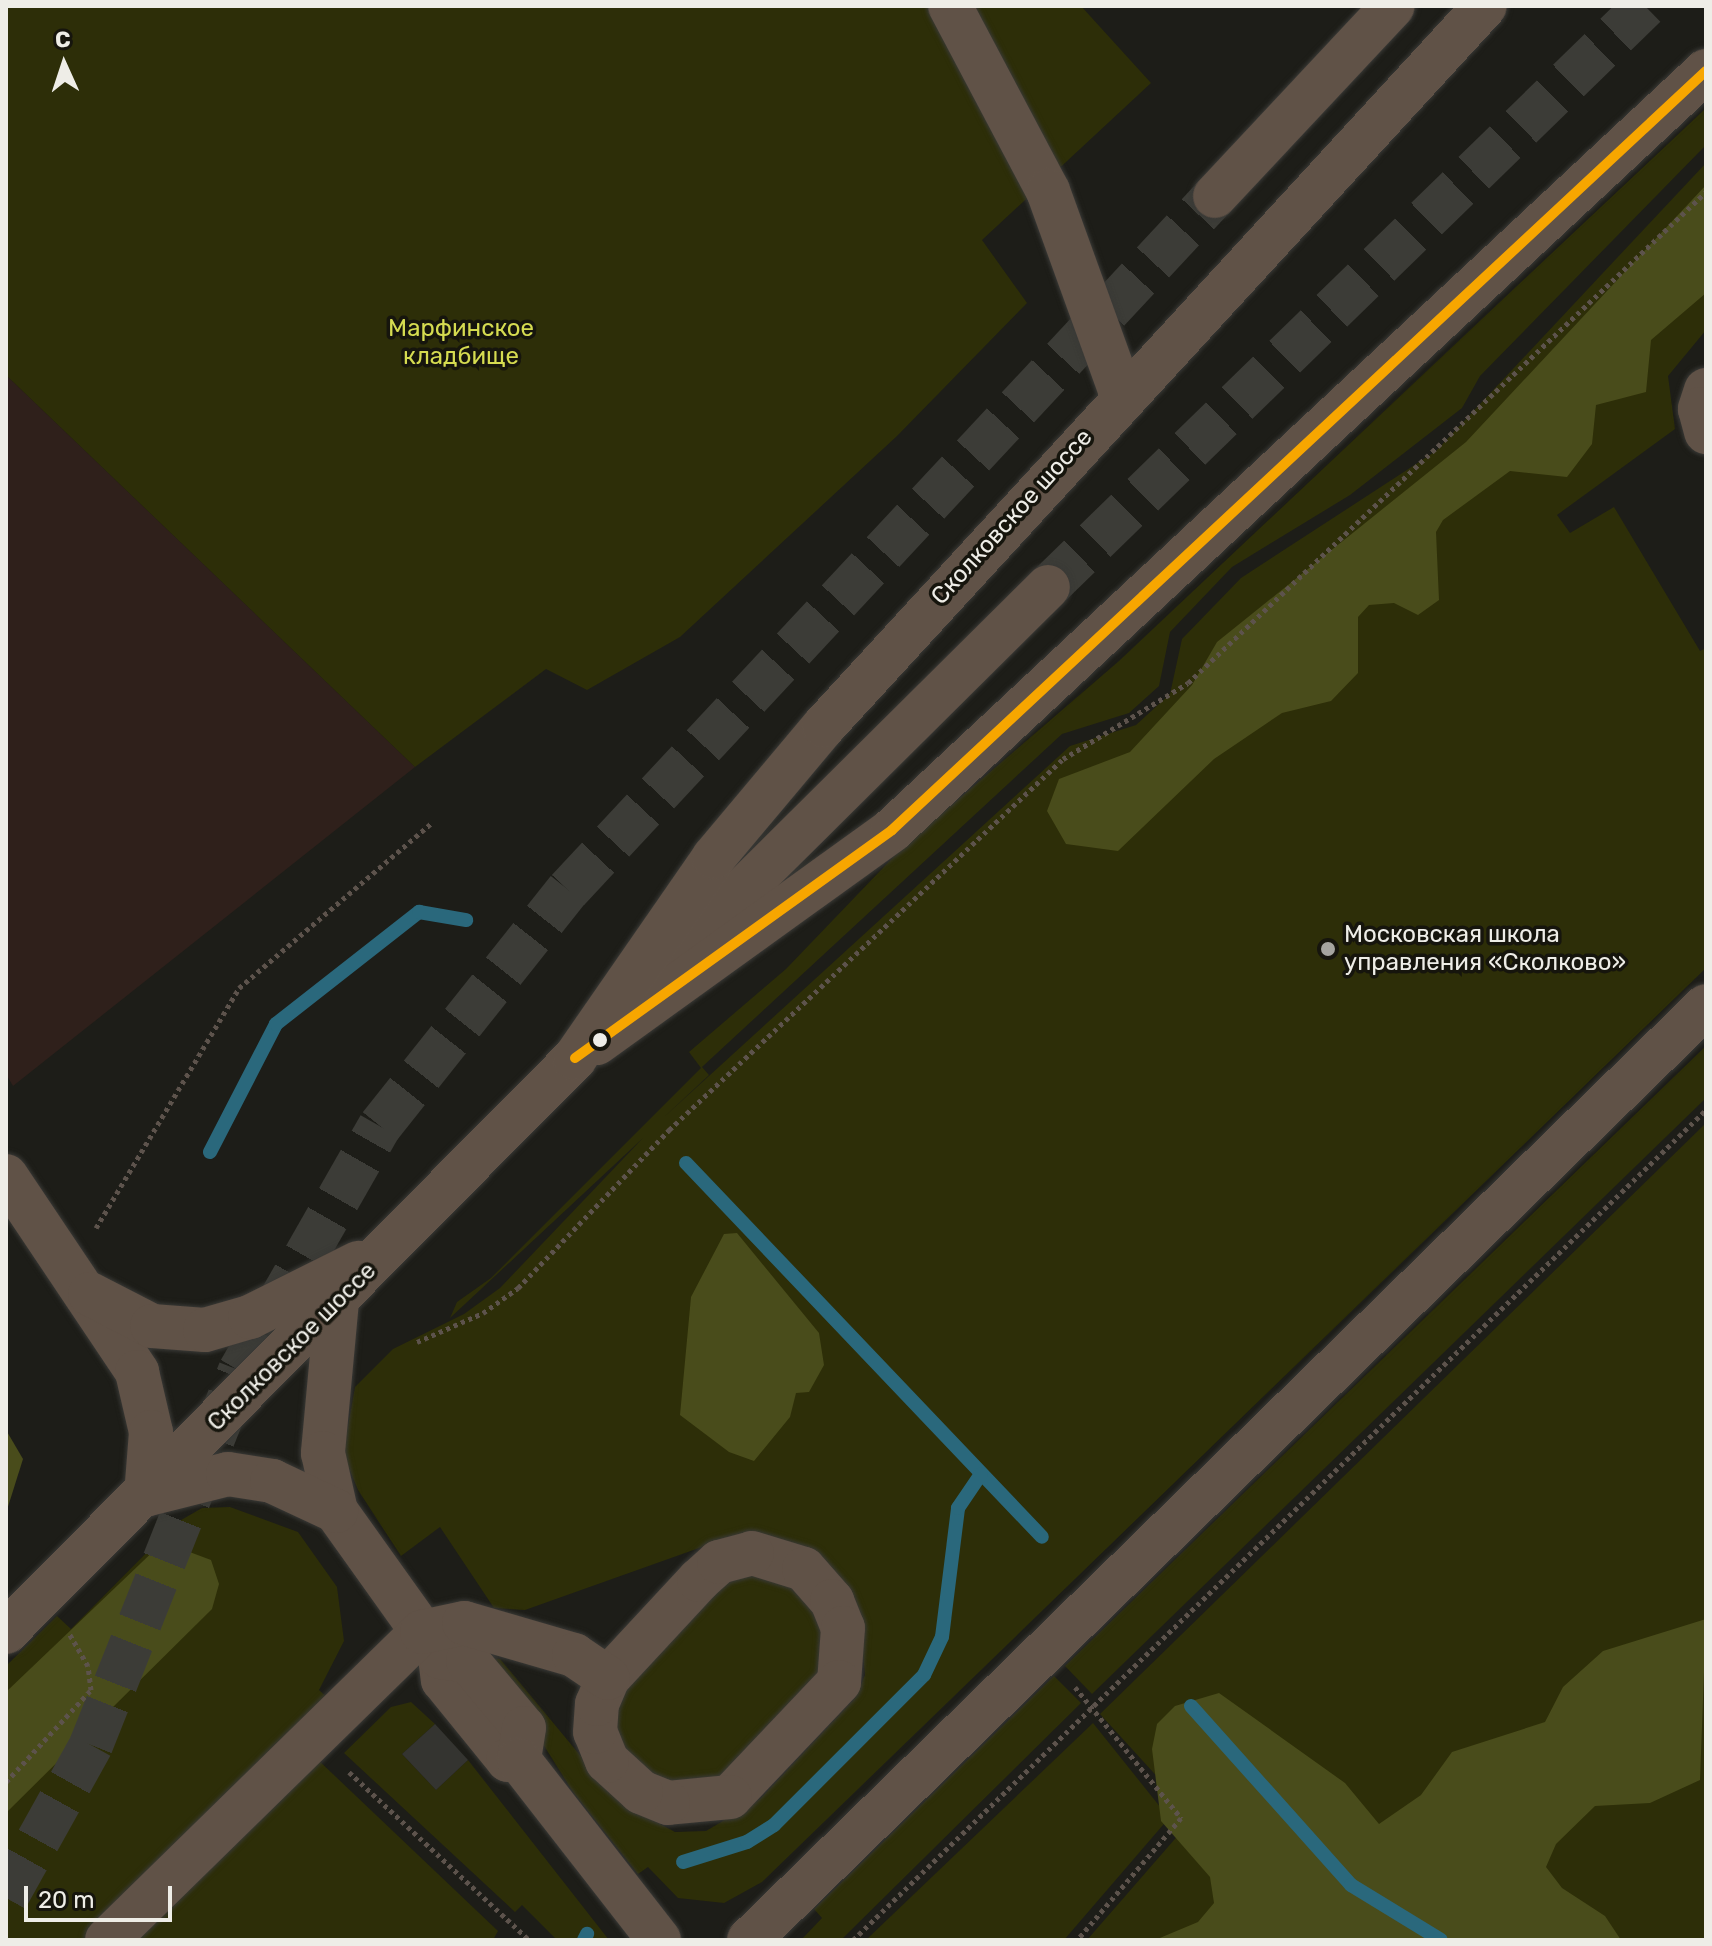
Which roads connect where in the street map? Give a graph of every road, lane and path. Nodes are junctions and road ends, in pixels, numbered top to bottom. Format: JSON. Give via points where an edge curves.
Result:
{"nodes":[{"id":1,"x":950,"y":6,"type":"edge"},
{"id":2,"x":1393,"y":6,"type":"edge"},
{"id":3,"x":1485,"y":6,"type":"edge"},
{"id":4,"x":1706,"y":71,"type":"edge"},
{"id":5,"x":1706,"y":192,"type":"edge"},
{"id":6,"x":1215,"y":196,"type":"tunnel mouth"},
{"id":7,"x":1706,"y":390,"type":"edge"},
{"id":8,"x":1122,"y":395,"type":"junction"},
{"id":9,"x":1706,"y":432,"type":"edge"},
{"id":10,"x":1048,"y":587,"type":"tunnel mouth"},
{"id":11,"x":433,"y":822,"type":"dead end"},
{"id":12,"x":1706,"y":1006,"type":"edge"},
{"id":13,"x":575,"y":1058,"type":"junction"},
{"id":14,"x":1706,"y":1110,"type":"edge"},
{"id":15,"x":6,"y":1176,"type":"edge"},
{"id":16,"x":87,"y":1242,"type":"dead end"},
{"id":17,"x":392,"y":1245,"type":"junction"},
{"id":18,"x":90,"y":1294,"type":"junction"},
{"id":19,"x":337,"y":1301,"type":"junction"},
{"id":20,"x":417,"y":1342,"type":"dead end"},
{"id":21,"x":146,"y":1495,"type":"junction"},
{"id":22,"x":336,"y":1511,"type":"junction"},
{"id":23,"x":66,"y":1627,"type":"dead end"},
{"id":24,"x":6,"y":1632,"type":"edge"},
{"id":25,"x":431,"y":1645,"type":"junction"},
{"id":26,"x":608,"y":1678,"type":"junction"},
{"id":27,"x":1094,"y":1707,"type":"junction"},
{"id":28,"x":341,"y":1765,"type":"dead end"},
{"id":29,"x":6,"y":1782,"type":"edge"},
{"id":30,"x":107,"y":1940,"type":"edge"},
{"id":31,"x":529,"y":1940,"type":"edge"},
{"id":32,"x":659,"y":1940,"type":"edge"},
{"id":33,"x":749,"y":1940,"type":"edge"},
{"id":34,"x":853,"y":1940,"type":"edge"},
{"id":35,"x":1077,"y":1940,"type":"edge"}],
"edges":[{"from":1,"to":8,"type":"street","via":[[1048,191]]},
{"from":2,"to":6,"type":"street"},
{"from":3,"to":8,"type":"street","name":"Сколковское шоссе"},
{"from":4,"to":13,"type":"street","name":"Сколковское шоссе","via":[[892,830]]},
{"from":5,"to":20,"type":"path","via":[[1188,683],[1063,759],[669,1130],[518,1288],[483,1313]]},
{"from":7,"to":9,"type":"street","via":[[1700,409]]},
{"from":8,"to":13,"type":"street","name":"Сколковское шоссе","via":[[714,857]]},
{"from":10,"to":13,"type":"street","via":[[896,731]]},
{"from":11,"to":16,"type":"path","via":[[239,988]]},
{"from":12,"to":33,"type":"street"},
{"from":13,"to":17,"type":"street","name":"Сколковское шоссе"},
{"from":14,"to":27,"type":"path"},
{"from":15,"to":18,"type":"street"},
{"from":17,"to":18,"type":"street","via":[[250,1317],[205,1330],[152,1326]]},
{"from":17,"to":19,"type":"street","name":"Сколковское шоссе"},
{"from":18,"to":21,"type":"street","via":[[147,1401]]},
{"from":19,"to":21,"type":"street","name":"Сколковское шоссе"},
{"from":19,"to":22,"type":"street","via":[[323,1453]]},
{"from":21,"to":22,"type":"street","via":[[228,1474],[272,1481]]},
{"from":21,"to":24,"type":"street","name":"Сколковское шоссе"},
{"from":22,"to":25,"type":"street"},
{"from":23,"to":29,"type":"path","via":[[88,1666],[91,1690]]},
{"from":25,"to":26,"type":"street","via":[[441,1623],[479,1626],[574,1655]]},
{"from":25,"to":30,"type":"street"},
{"from":25,"to":32,"type":"street","via":[[443,1680],[508,1760],[519,1760]]},
{"from":26,"to":26,"type":"street","via":[[595,1732],[607,1761],[641,1792],[699,1805],[730,1797],[825,1704],[846,1655],[843,1628],[804,1569],[752,1553],[709,1571]]},
{"from":27,"to":34,"type":"path"},
{"from":27,"to":35,"type":"path","via":[[1181,1818]]},
{"from":28,"to":31,"type":"path"}]}
